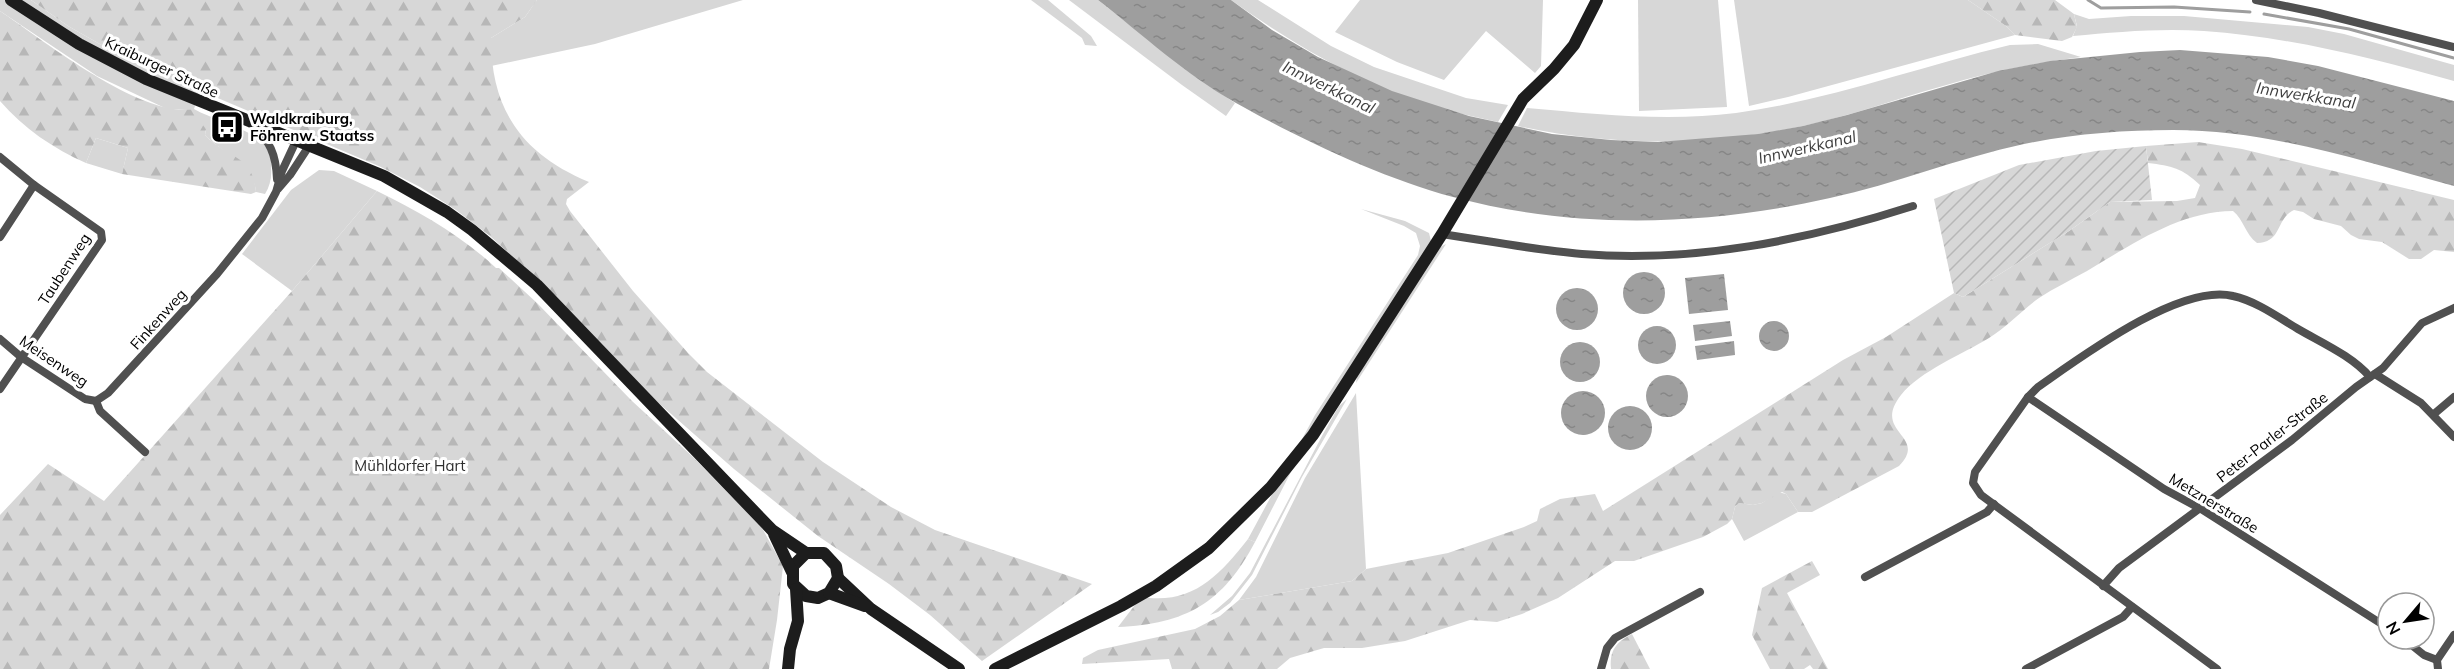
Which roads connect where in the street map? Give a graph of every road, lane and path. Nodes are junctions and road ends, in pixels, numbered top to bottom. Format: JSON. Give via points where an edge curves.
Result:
{"nodes":[{"id":1,"x":11,"y":0,"type":"edge"},
{"id":2,"x":1597,"y":0,"type":"edge"},
{"id":3,"x":2256,"y":0,"type":"edge"},
{"id":4,"x":2454,"y":47,"type":"edge"},
{"id":5,"x":247,"y":121,"type":"junction"},
{"id":6,"x":296,"y":141,"type":"junction"},
{"id":7,"x":309,"y":146,"type":"junction"},
{"id":8,"x":0,"y":157,"type":"edge"},
{"id":9,"x":34,"y":185,"type":"junction"},
{"id":10,"x":277,"y":188,"type":"junction"},
{"id":11,"x":1913,"y":206,"type":"dead end"},
{"id":12,"x":1448,"y":231,"type":"junction"},
{"id":13,"x":0,"y":237,"type":"edge"},
{"id":14,"x":2454,"y":308,"type":"edge"},
{"id":15,"x":0,"y":339,"type":"edge"},
{"id":16,"x":21,"y":357,"type":"junction"},
{"id":17,"x":2373,"y":376,"type":"junction"},
{"id":18,"x":0,"y":389,"type":"edge"},
{"id":19,"x":2028,"y":397,"type":"junction"},
{"id":20,"x":2454,"y":397,"type":"edge"},
{"id":21,"x":96,"y":400,"type":"junction"},
{"id":22,"x":2434,"y":414,"type":"junction"},
{"id":23,"x":2454,"y":437,"type":"edge"},
{"id":24,"x":145,"y":452,"type":"dead end"},
{"id":25,"x":1994,"y":504,"type":"junction"},
{"id":26,"x":2201,"y":509,"type":"junction"},
{"id":27,"x":772,"y":530,"type":"junction"},
{"id":28,"x":806,"y":553,"type":"junction"},
{"id":29,"x":792,"y":572,"type":"junction"},
{"id":30,"x":1865,"y":577,"type":"dead end"},
{"id":31,"x":838,"y":578,"type":"junction"},
{"id":32,"x":2103,"y":586,"type":"junction"},
{"id":33,"x":796,"y":589,"type":"junction"},
{"id":34,"x":1700,"y":592,"type":"dead end"},
{"id":35,"x":824,"y":596,"type":"junction"},
{"id":36,"x":2132,"y":607,"type":"junction"},
{"id":37,"x":871,"y":609,"type":"junction"},
{"id":38,"x":2376,"y":620,"type":"edge"},
{"id":39,"x":798,"y":621,"type":"junction"},
{"id":40,"x":2454,"y":635,"type":"edge"},
{"id":41,"x":2420,"y":651,"type":"edge"},
{"id":42,"x":2438,"y":665,"type":"edge"},
{"id":43,"x":788,"y":669,"type":"edge"},
{"id":44,"x":959,"y":669,"type":"edge"},
{"id":45,"x":994,"y":669,"type":"edge"},
{"id":46,"x":1601,"y":669,"type":"edge"},
{"id":47,"x":2026,"y":669,"type":"edge"},
{"id":48,"x":2217,"y":669,"type":"edge"}],
"edges":[{"from":1,"to":5,"type":"main road","name":"Kraiburger Straße","via":[[115,63]]},
{"from":2,"to":12,"type":"main road","via":[[1574,45],[1521,104]]},
{"from":3,"to":4,"type":"street"},
{"from":5,"to":6,"type":"main road","name":"Kraiburger Straße"},
{"from":5,"to":10,"type":"street","via":[[269,142],[277,164]]},
{"from":6,"to":7,"type":"main road","name":"Kraiburger Straße"},
{"from":6,"to":10,"type":"street","name":"Finkenweg"},
{"from":7,"to":10,"type":"street","name":"Finkenweg"},
{"from":7,"to":27,"type":"main road","name":"Kraiburger Straße","via":[[384,176],[417,194],[508,259]]},
{"from":8,"to":9,"type":"street","name":"Taubenweg"},
{"from":9,"to":13,"type":"street"},
{"from":9,"to":16,"type":"street","name":"Taubenweg","via":[[101,232],[102,240]]},
{"from":10,"to":21,"type":"street","name":"Finkenweg","via":[[262,218],[217,274],[108,393]]},
{"from":11,"to":12,"type":"street","via":[[1783,241],[1678,254],[1582,254]]},
{"from":12,"to":45,"type":"main road","via":[[1313,435],[1235,524],[1156,586]]},
{"from":14,"to":17,"type":"street","name":"Peter-Parler-Straße","via":[[2416,328]]},
{"from":15,"to":16,"type":"street","name":"Meisenweg"},
{"from":16,"to":18,"type":"street","name":"Taubenweg"},
{"from":16,"to":21,"type":"street","name":"Meisenweg","via":[[85,399]]},
{"from":17,"to":19,"type":"street","via":[[2253,303],[2216,294],[2179,302],[2149,316],[2064,369]]},
{"from":17,"to":22,"type":"street","via":[[2409,394]]},
{"from":17,"to":26,"type":"street","name":"Peter-Parler-Straße"},
{"from":19,"to":25,"type":"street","via":[[1975,472],[1973,483]]},
{"from":19,"to":26,"type":"street","name":"Metznerstraße","via":[[2164,489]]},
{"from":20,"to":22,"type":"street"},
{"from":21,"to":24,"type":"street","via":[[100,411]]},
{"from":22,"to":23,"type":"street"},
{"from":25,"to":30,"type":"street","via":[[1988,512]]},
{"from":25,"to":32,"type":"street"},
{"from":26,"to":32,"type":"street","name":"Peter-Parler-Straße","via":[[2119,568]]},
{"from":26,"to":38,"type":"street","name":"Metznerstraße"},
{"from":27,"to":28,"type":"main road"},
{"from":27,"to":29,"type":"main road"},
{"from":28,"to":29,"type":"main road","via":[[796,561]]},
{"from":28,"to":31,"type":"main road","via":[[829,556]]},
{"from":29,"to":33,"type":"main road"},
{"from":31,"to":35,"type":"main road"},
{"from":31,"to":37,"type":"main road"},
{"from":32,"to":36,"type":"street"},
{"from":33,"to":35,"type":"main road","via":[[806,596]]},
{"from":33,"to":39,"type":"main road"},
{"from":34,"to":46,"type":"street","via":[[1615,638],[1607,648]]},
{"from":35,"to":37,"type":"main road"},
{"from":35,"to":39,"type":"main road"},
{"from":36,"to":47,"type":"street","via":[[2123,617]]},
{"from":36,"to":48,"type":"street"},
{"from":37,"to":44,"type":"main road"},
{"from":39,"to":43,"type":"main road"},
{"from":40,"to":42,"type":"street"},
{"from":41,"to":42,"type":"street"}]}
